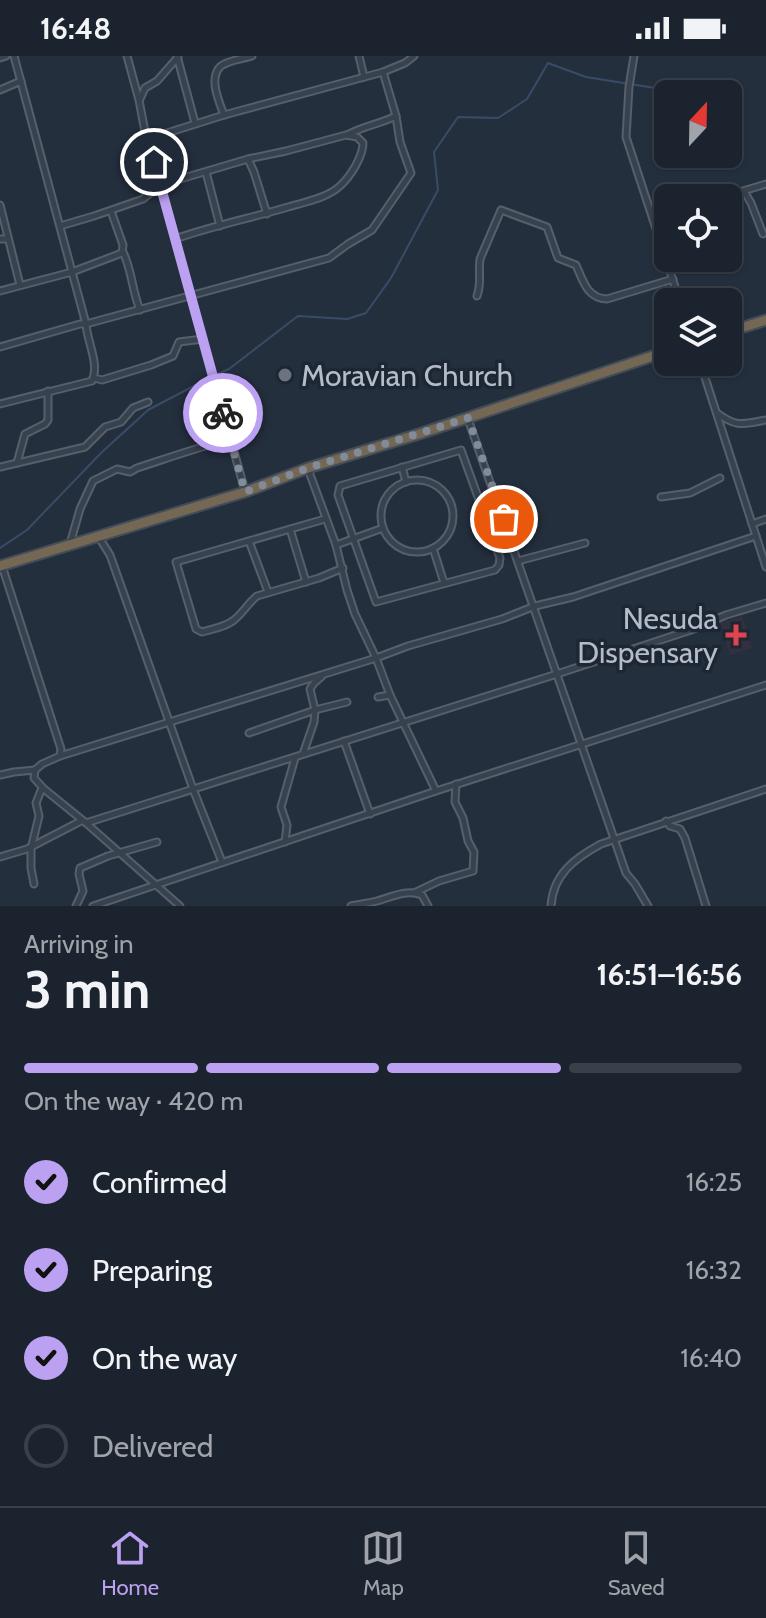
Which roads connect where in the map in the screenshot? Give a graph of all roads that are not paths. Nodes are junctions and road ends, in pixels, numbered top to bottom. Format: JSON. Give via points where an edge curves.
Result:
{"nodes":[{"id":1,"x":6,"y":56,"type":"edge"},
{"id":2,"x":14,"y":56,"type":"edge"},
{"id":3,"x":127,"y":56,"type":"edge"},
{"id":4,"x":252,"y":56,"type":"edge"},
{"id":5,"x":359,"y":56,"type":"edge"},
{"id":6,"x":414,"y":56,"type":"edge"},
{"id":7,"x":634,"y":56,"type":"edge"},
{"id":8,"x":178,"y":57,"type":"edge"},
{"id":9,"x":0,"y":58,"type":"edge"},
{"id":10,"x":383,"y":72,"type":"junction"},
{"id":11,"x":364,"y":77,"type":"junction"},
{"id":12,"x":21,"y":81,"type":"junction"},
{"id":13,"x":0,"y":90,"type":"edge"},
{"id":14,"x":139,"y":100,"type":"junction"},
{"id":15,"x":224,"y":115,"type":"junction"},
{"id":16,"x":396,"y":116,"type":"junction"},
{"id":17,"x":195,"y":123,"type":"junction"},
{"id":18,"x":346,"y":135,"type":"junction"},
{"id":19,"x":148,"y":139,"type":"junction"},
{"id":20,"x":248,"y":159,"type":"junction"},
{"id":21,"x":206,"y":172,"type":"junction"},
{"id":22,"x":766,"y":184,"type":"edge"},
{"id":23,"x":160,"y":185,"type":"junction"},
{"id":24,"x":744,"y":191,"type":"joint"},
{"id":25,"x":0,"y":205,"type":"edge"},
{"id":26,"x":111,"y":211,"type":"junction"},
{"id":27,"x":267,"y":214,"type":"junction"},
{"id":28,"x":653,"y":219,"type":"joint"},
{"id":29,"x":60,"y":226,"type":"junction"},
{"id":30,"x":220,"y":226,"type":"junction"},
{"id":31,"x":763,"y":234,"type":"dead end"},
{"id":32,"x":0,"y":239,"type":"edge"},
{"id":33,"x":8,"y":239,"type":"junction"},
{"id":34,"x":175,"y":239,"type":"junction"},
{"id":35,"x":123,"y":252,"type":"junction"},
{"id":36,"x":72,"y":272,"type":"junction"},
{"id":37,"x":673,"y":279,"type":"junction"},
{"id":38,"x":20,"y":285,"type":"junction"},
{"id":39,"x":676,"y":288,"type":"edge"},
{"id":40,"x":0,"y":291,"type":"edge"},
{"id":41,"x":190,"y":296,"type":"junction"},
{"id":42,"x":477,"y":296,"type":"dead end"},
{"id":43,"x":140,"y":310,"type":"junction"},
{"id":44,"x":766,"y":320,"type":"edge"},
{"id":45,"x":86,"y":324,"type":"junction"},
{"id":46,"x":742,"y":328,"type":"edge"},
{"id":47,"x":203,"y":339,"type":"junction"},
{"id":48,"x":0,"y":347,"type":"edge"},
{"id":49,"x":654,"y":356,"type":"edge"},
{"id":50,"x":704,"y":376,"type":"edge"},
{"id":51,"x":94,"y":378,"type":"junction"},
{"id":52,"x":48,"y":391,"type":"junction"},
{"id":53,"x":148,"y":402,"type":"dead end"},
{"id":54,"x":0,"y":404,"type":"edge"},
{"id":55,"x":716,"y":413,"type":"junction"},
{"id":56,"x":468,"y":418,"type":"junction"},
{"id":57,"x":766,"y":420,"type":"edge"},
{"id":58,"x":230,"y":439,"type":"junction"},
{"id":59,"x":17,"y":463,"type":"junction"},
{"id":60,"x":0,"y":467,"type":"edge"},
{"id":61,"x":402,"y":467,"type":"junction"},
{"id":62,"x":308,"y":468,"type":"junction"},
{"id":63,"x":720,"y":478,"type":"dead end"},
{"id":64,"x":406,"y":482,"type":"junction"},
{"id":65,"x":245,"y":492,"type":"junction"},
{"id":66,"x":661,"y":497,"type":"dead end"},
{"id":67,"x":325,"y":519,"type":"junction"},
{"id":68,"x":766,"y":519,"type":"edge"},
{"id":69,"x":752,"y":524,"type":"junction"},
{"id":70,"x":383,"y":528,"type":"junction"},
{"id":71,"x":290,"y":529,"type":"junction"},
{"id":72,"x":98,"y":536,"type":"junction"},
{"id":73,"x":756,"y":536,"type":"junction"},
{"id":74,"x":354,"y":539,"type":"junction"},
{"id":75,"x":249,"y":541,"type":"junction"},
{"id":76,"x":585,"y":543,"type":"dead end"},
{"id":77,"x":70,"y":545,"type":"junction"},
{"id":78,"x":336,"y":545,"type":"junction"},
{"id":79,"x":433,"y":548,"type":"junction"},
{"id":80,"x":518,"y":561,"type":"junction"},
{"id":81,"x":1,"y":566,"type":"edge"},
{"id":82,"x":766,"y":567,"type":"edge"},
{"id":83,"x":343,"y":568,"type":"junction"},
{"id":84,"x":306,"y":582,"type":"junction"},
{"id":85,"x":444,"y":583,"type":"junction"},
{"id":86,"x":268,"y":592,"type":"junction"},
{"id":87,"x":766,"y":603,"type":"edge"},
{"id":88,"x":535,"y":606,"type":"junction"},
{"id":89,"x":376,"y":658,"type":"junction"},
{"id":90,"x":326,"y":672,"type":"junction"},
{"id":91,"x":557,"y":674,"type":"junction"},
{"id":92,"x":766,"y":685,"type":"edge"},
{"id":93,"x":390,"y":695,"type":"junction"},
{"id":94,"x":378,"y":697,"type":"dead end"},
{"id":95,"x":347,"y":702,"type":"dead end"},
{"id":96,"x":315,"y":710,"type":"junction"},
{"id":97,"x":169,"y":722,"type":"junction"},
{"id":98,"x":405,"y":723,"type":"junction"},
{"id":99,"x":249,"y":733,"type":"dead end"},
{"id":100,"x":344,"y":741,"type":"junction"},
{"id":101,"x":581,"y":743,"type":"junction"},
{"id":102,"x":60,"y":756,"type":"junction"},
{"id":103,"x":299,"y":756,"type":"junction"},
{"id":104,"x":35,"y":770,"type":"junction"},
{"id":105,"x":0,"y":775,"type":"edge"},
{"id":106,"x":456,"y":784,"type":"junction"},
{"id":107,"x":42,"y":787,"type":"junction"},
{"id":108,"x":193,"y":789,"type":"junction"},
{"id":109,"x":766,"y":789,"type":"edge"},
{"id":110,"x":436,"y":791,"type":"junction"},
{"id":111,"x":370,"y":814,"type":"junction"},
{"id":112,"x":666,"y":821,"type":"junction"},
{"id":113,"x":84,"y":822,"type":"junction"},
{"id":114,"x":614,"y":839,"type":"junction"},
{"id":115,"x":157,"y":842,"type":"dead end"},
{"id":116,"x":285,"y":842,"type":"junction"},
{"id":117,"x":32,"y":846,"type":"junction"},
{"id":118,"x":118,"y":852,"type":"junction"},
{"id":119,"x":0,"y":857,"type":"edge"},
{"id":120,"x":222,"y":862,"type":"junction"},
{"id":121,"x":34,"y":884,"type":"dead end"},
{"id":122,"x":155,"y":884,"type":"junction"},
{"id":123,"x":416,"y":892,"type":"junction"},
{"id":124,"x":550,"y":905,"type":"edge"},
{"id":125,"x":76,"y":906,"type":"edge"},
{"id":126,"x":93,"y":906,"type":"edge"},
{"id":127,"x":180,"y":906,"type":"edge"},
{"id":128,"x":351,"y":906,"type":"edge"},
{"id":129,"x":428,"y":906,"type":"edge"},
{"id":130,"x":648,"y":906,"type":"edge"},
{"id":131,"x":706,"y":906,"type":"edge"}],
"edges":[{"from":1,"to":9,"type":"street"},
{"from":2,"to":12,"type":"street"},
{"from":3,"to":14,"type":"street"},
{"from":4,"to":15,"type":"street","via":[[223,64],[215,75]]},
{"from":5,"to":11,"type":"street"},
{"from":6,"to":10,"type":"street"},
{"from":7,"to":28,"type":"street","via":[[626,137]]},
{"from":8,"to":14,"type":"street"},
{"from":8,"to":17,"type":"street"},
{"from":10,"to":11,"type":"street"},
{"from":10,"to":16,"type":"street"},
{"from":11,"to":15,"type":"street"},
{"from":12,"to":13,"type":"street"},
{"from":12,"to":29,"type":"street"},
{"from":14,"to":19,"type":"street"},
{"from":15,"to":17,"type":"street"},
{"from":16,"to":18,"type":"street"},
{"from":16,"to":41,"type":"street","via":[[411,173],[372,230],[329,258]]},
{"from":17,"to":19,"type":"street"},
{"from":18,"to":20,"type":"street"},
{"from":18,"to":27,"type":"street","via":[[360,139],[364,147],[339,188]]},
{"from":19,"to":23,"type":"street"},
{"from":20,"to":21,"type":"street"},
{"from":20,"to":27,"type":"street"},
{"from":21,"to":23,"type":"street"},
{"from":21,"to":30,"type":"street"},
{"from":22,"to":24,"type":"street"},
{"from":23,"to":26,"type":"street","via":[[143,199]]},
{"from":23,"to":34,"type":"street"},
{"from":24,"to":31,"type":"street"},
{"from":25,"to":33,"type":"street"},
{"from":26,"to":29,"type":"street"},
{"from":26,"to":35,"type":"street"},
{"from":27,"to":30,"type":"street"},
{"from":28,"to":37,"type":"street"},
{"from":29,"to":36,"type":"street"},
{"from":30,"to":34,"type":"street"},
{"from":32,"to":33,"type":"street"},
{"from":33,"to":38,"type":"street"},
{"from":34,"to":41,"type":"street"},
{"from":35,"to":36,"type":"street"},
{"from":35,"to":43,"type":"street"},
{"from":36,"to":38,"type":"street"},
{"from":36,"to":45,"type":"street"},
{"from":37,"to":39,"type":"street"},
{"from":37,"to":42,"type":"street","via":[[600,299],[588,291],[576,265],[558,258],[547,227],[501,210],[480,259]]},
{"from":38,"to":40,"type":"street"},
{"from":41,"to":43,"type":"street"},
{"from":41,"to":47,"type":"street"},
{"from":43,"to":45,"type":"street"},
{"from":44,"to":46,"type":"highway"},
{"from":45,"to":48,"type":"street"},
{"from":45,"to":51,"type":"street"},
{"from":47,"to":51,"type":"street","via":[[179,342],[174,355],[161,361]]},
{"from":47,"to":58,"type":"street"},
{"from":49,"to":56,"type":"highway"},
{"from":50,"to":55,"type":"street"},
{"from":51,"to":52,"type":"street"},
{"from":52,"to":54,"type":"street"},
{"from":52,"to":59,"type":"street","via":[[50,416],[25,434]]},
{"from":53,"to":59,"type":"street","via":[[105,427],[85,447]]},
{"from":55,"to":57,"type":"street","via":[[730,423]]},
{"from":55,"to":69,"type":"street"},
{"from":56,"to":62,"type":"highway"},
{"from":56,"to":80,"type":"street"},
{"from":58,"to":65,"type":"street"},
{"from":58,"to":77,"type":"street","via":[[130,472],[117,469],[93,481]]},
{"from":59,"to":60,"type":"street"},
{"from":61,"to":64,"type":"street"},
{"from":61,"to":74,"type":"street","via":[[340,486],[338,495]]},
{"from":61,"to":85,"type":"street","via":[[461,450],[480,500],[499,565]]},
{"from":62,"to":65,"type":"highway"},
{"from":62,"to":67,"type":"street"},
{"from":63,"to":66,"type":"street","via":[[690,493]]},
{"from":64,"to":70,"type":"street","via":[[386,496]]},
{"from":64,"to":79,"type":"street","via":[[425,481],[448,498],[451,526]]},
{"from":65,"to":72,"type":"highway"},
{"from":67,"to":71,"type":"street"},
{"from":67,"to":78,"type":"street"},
{"from":68,"to":69,"type":"street"},
{"from":69,"to":73,"type":"street"},
{"from":70,"to":74,"type":"street"},
{"from":70,"to":79,"type":"street","via":[[398,547],[422,552]]},
{"from":71,"to":75,"type":"street"},
{"from":71,"to":84,"type":"street"},
{"from":72,"to":77,"type":"highway"},
{"from":72,"to":97,"type":"street","via":[[110,555]]},
{"from":73,"to":82,"type":"street"},
{"from":73,"to":88,"type":"street"},
{"from":74,"to":78,"type":"street"},
{"from":74,"to":85,"type":"street","via":[[376,602]]},
{"from":75,"to":86,"type":"street"},
{"from":75,"to":86,"type":"street","via":[[176,562],[196,629],[202,632],[232,622],[254,597]]},
{"from":76,"to":80,"type":"street"},
{"from":77,"to":81,"type":"highway"},
{"from":78,"to":83,"type":"street"},
{"from":79,"to":85,"type":"street"},
{"from":80,"to":88,"type":"street"},
{"from":81,"to":102,"type":"street"},
{"from":83,"to":84,"type":"street"},
{"from":83,"to":89,"type":"street","via":[[355,614]]},
{"from":84,"to":86,"type":"street"},
{"from":87,"to":91,"type":"street"},
{"from":88,"to":89,"type":"street"},
{"from":88,"to":91,"type":"street"},
{"from":89,"to":90,"type":"street"},
{"from":89,"to":93,"type":"street"},
{"from":90,"to":96,"type":"street","via":[[310,689]]},
{"from":90,"to":97,"type":"street"},
{"from":91,"to":98,"type":"street"},
{"from":91,"to":101,"type":"street"},
{"from":92,"to":101,"type":"street"},
{"from":93,"to":94,"type":"street"},
{"from":93,"to":98,"type":"street"},
{"from":95,"to":96,"type":"street"},
{"from":96,"to":99,"type":"street"},
{"from":96,"to":103,"type":"street"},
{"from":97,"to":102,"type":"street"},
{"from":97,"to":108,"type":"street"},
{"from":98,"to":100,"type":"street"},
{"from":98,"to":110,"type":"street"},
{"from":100,"to":103,"type":"street"},
{"from":100,"to":111,"type":"street"},
{"from":101,"to":106,"type":"street"},
{"from":101,"to":114,"type":"street"},
{"from":102,"to":104,"type":"street"},
{"from":103,"to":108,"type":"street"},
{"from":103,"to":116,"type":"street","via":[[281,807]]},
{"from":104,"to":105,"type":"street"},
{"from":104,"to":107,"type":"street"},
{"from":106,"to":110,"type":"street"},
{"from":106,"to":123,"type":"street","via":[[455,802],[474,852],[473,871]]},
{"from":107,"to":113,"type":"street"},
{"from":107,"to":117,"type":"street"},
{"from":108,"to":113,"type":"street"},
{"from":108,"to":120,"type":"street"},
{"from":109,"to":112,"type":"street"},
{"from":110,"to":111,"type":"street"},
{"from":111,"to":116,"type":"street"},
{"from":112,"to":114,"type":"street"},
{"from":112,"to":131,"type":"street","via":[[685,838]]},
{"from":113,"to":117,"type":"street"},
{"from":113,"to":118,"type":"street"},
{"from":114,"to":124,"type":"street","via":[[569,864]]},
{"from":114,"to":130,"type":"street","via":[[626,873]]},
{"from":115,"to":118,"type":"street"},
{"from":116,"to":120,"type":"street"},
{"from":117,"to":119,"type":"street"},
{"from":117,"to":121,"type":"street"},
{"from":118,"to":122,"type":"street"},
{"from":118,"to":125,"type":"street","via":[[80,868],[83,891]]},
{"from":120,"to":122,"type":"street"},
{"from":122,"to":126,"type":"street"},
{"from":122,"to":127,"type":"street"},
{"from":123,"to":128,"type":"street"},
{"from":123,"to":129,"type":"street"}]}
